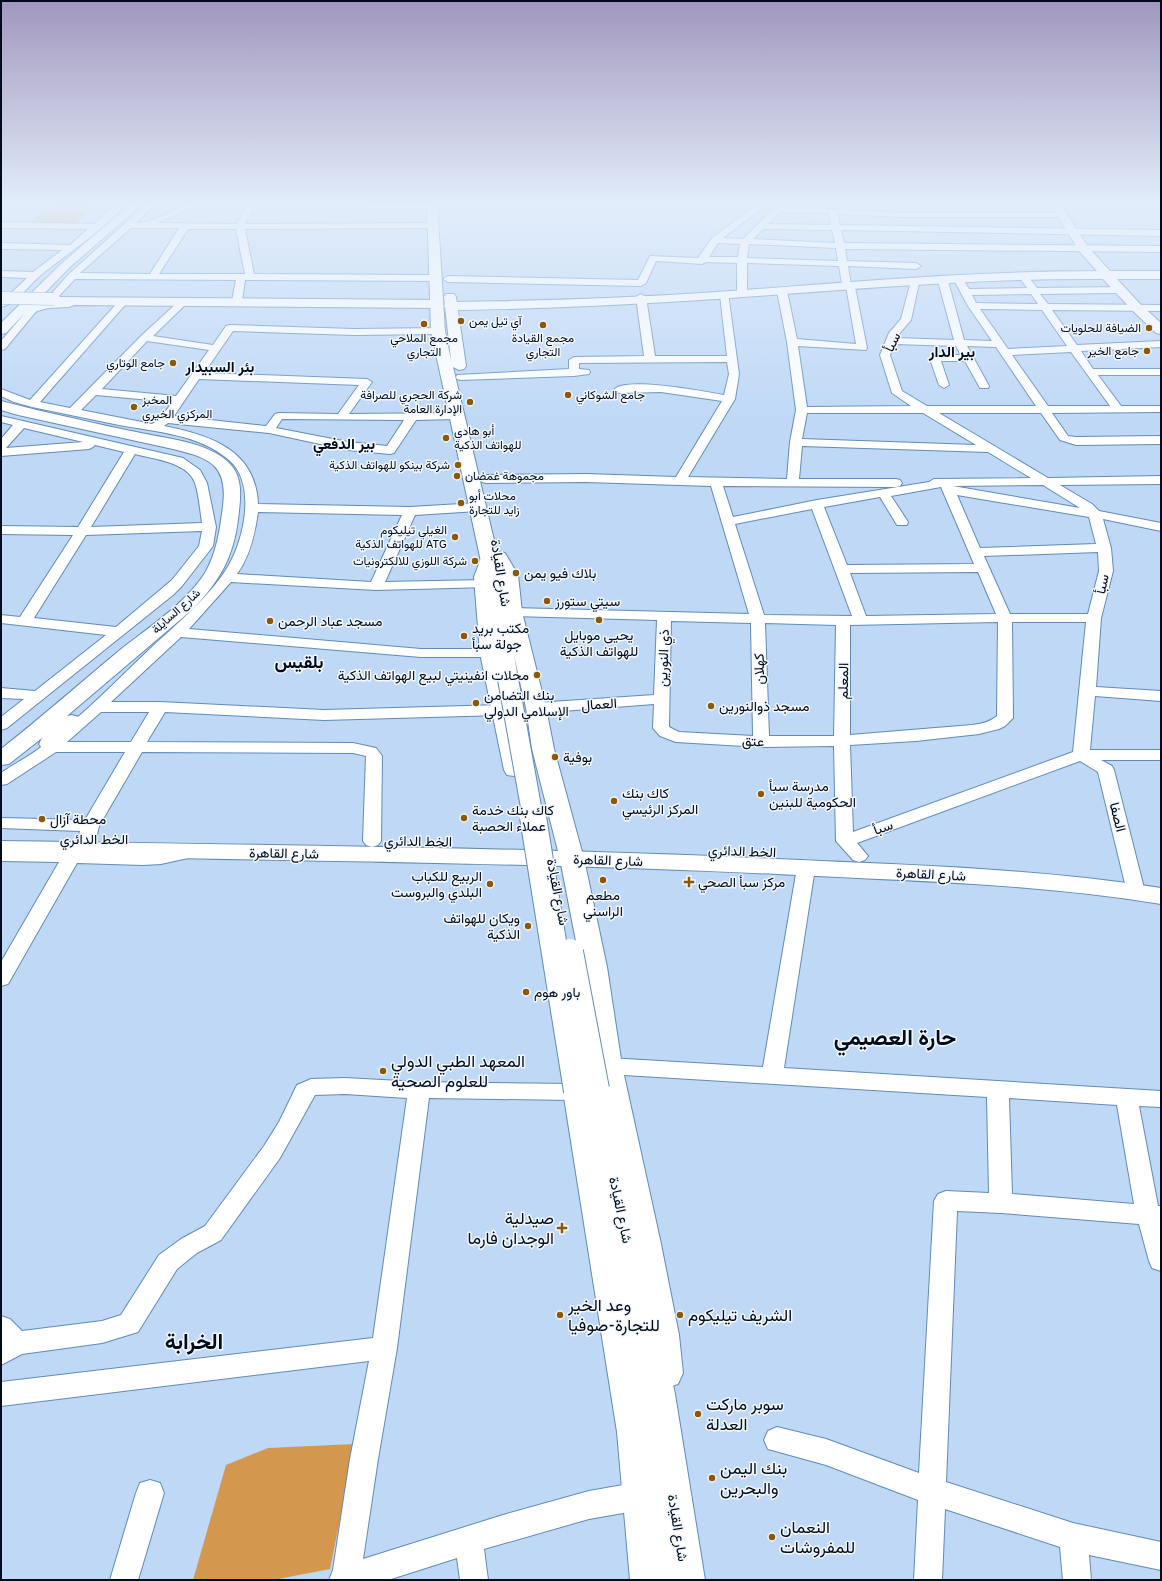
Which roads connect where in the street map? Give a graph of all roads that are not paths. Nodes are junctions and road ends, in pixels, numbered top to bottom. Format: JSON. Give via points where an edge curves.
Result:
{"nodes":[{"id":1,"x":34,"y":276,"type":"edge"},
{"id":2,"x":53,"y":276,"type":"edge"},
{"id":3,"x":72,"y":276,"type":"joint"},
{"id":4,"x":153,"y":276,"type":"joint"},
{"id":5,"x":245,"y":276,"type":"junction"},
{"id":6,"x":448,"y":276,"type":"edge"},
{"id":7,"x":644,"y":276,"type":"edge"},
{"id":8,"x":742,"y":276,"type":"edge"},
{"id":9,"x":845,"y":276,"type":"edge"},
{"id":10,"x":915,"y":276,"type":"edge"},
{"id":11,"x":1024,"y":276,"type":"edge"},
{"id":12,"x":1043,"y":276,"type":"edge"},
{"id":13,"x":1106,"y":276,"type":"edge"},
{"id":14,"x":1024,"y":277,"type":"junction"},
{"id":15,"x":435,"y":278,"type":"joint"},
{"id":16,"x":448,"y":279,"type":"junction"},
{"id":17,"x":959,"y":280,"type":"junction"},
{"id":18,"x":915,"y":281,"type":"junction"},
{"id":19,"x":943,"y":281,"type":"junction"},
{"id":20,"x":848,"y":285,"type":"junction"},
{"id":21,"x":44,"y":286,"type":"junction"},
{"id":22,"x":779,"y":287,"type":"junction"},
{"id":23,"x":1119,"y":290,"type":"junction"},
{"id":24,"x":742,"y":291,"type":"junction"},
{"id":25,"x":964,"y":292,"type":"junction"},
{"id":26,"x":1034,"y":292,"type":"junction"},
{"id":27,"x":725,"y":295,"type":"junction"},
{"id":28,"x":54,"y":298,"type":"junction"},
{"id":29,"x":641,"y":299,"type":"junction"},
{"id":30,"x":237,"y":301,"type":"junction"},
{"id":31,"x":212,"y":302,"type":"junction"},
{"id":32,"x":3,"y":303,"type":"edge"},
{"id":33,"x":122,"y":303,"type":"junction"},
{"id":34,"x":443,"y":303,"type":"junction"},
{"id":35,"x":181,"y":304,"type":"junction"},
{"id":36,"x":973,"y":306,"type":"junction"},
{"id":37,"x":35,"y":307,"type":"junction"},
{"id":38,"x":1044,"y":307,"type":"junction"},
{"id":39,"x":1137,"y":308,"type":"junction"},
{"id":40,"x":1161,"y":308,"type":"edge"},
{"id":41,"x":19,"y":312,"type":"junction"},
{"id":42,"x":1,"y":330,"type":"edge"},
{"id":43,"x":1161,"y":330,"type":"edge"},
{"id":44,"x":438,"y":331,"type":"junction"},
{"id":45,"x":144,"y":338,"type":"junction"},
{"id":46,"x":792,"y":342,"type":"junction"},
{"id":47,"x":887,"y":342,"type":"junction"},
{"id":48,"x":960,"y":343,"type":"junction"},
{"id":49,"x":1161,"y":344,"type":"edge"},
{"id":50,"x":1,"y":347,"type":"edge"},
{"id":51,"x":216,"y":348,"type":"junction"},
{"id":52,"x":1002,"y":348,"type":"junction"},
{"id":53,"x":1073,"y":348,"type":"junction"},
{"id":54,"x":968,"y":358,"type":"junction"},
{"id":55,"x":732,"y":359,"type":"junction"},
{"id":56,"x":650,"y":360,"type":"junction"},
{"id":57,"x":1090,"y":372,"type":"junction"},
{"id":58,"x":1161,"y":372,"type":"edge"},
{"id":59,"x":196,"y":376,"type":"junction"},
{"id":60,"x":461,"y":377,"type":"junction"},
{"id":61,"x":944,"y":384,"type":"dead end"},
{"id":62,"x":984,"y":386,"type":"dead end"},
{"id":63,"x":619,"y":390,"type":"dead end"},
{"id":64,"x":93,"y":391,"type":"junction"},
{"id":65,"x":1,"y":392,"type":"edge"},
{"id":66,"x":180,"y":400,"type":"junction"},
{"id":67,"x":729,"y":400,"type":"junction"},
{"id":68,"x":32,"y":404,"type":"junction"},
{"id":69,"x":1,"y":405,"type":"edge"},
{"id":70,"x":1118,"y":409,"type":"junction"},
{"id":71,"x":1161,"y":409,"type":"edge"},
{"id":72,"x":802,"y":410,"type":"junction"},
{"id":73,"x":1046,"y":410,"type":"junction"},
{"id":74,"x":927,"y":411,"type":"junction"},
{"id":75,"x":73,"y":412,"type":"junction"},
{"id":76,"x":456,"y":416,"type":"junction"},
{"id":77,"x":341,"y":417,"type":"junction"},
{"id":78,"x":412,"y":417,"type":"junction"},
{"id":79,"x":1,"y":419,"type":"edge"},
{"id":80,"x":166,"y":420,"type":"junction"},
{"id":81,"x":20,"y":424,"type":"junction"},
{"id":82,"x":154,"y":428,"type":"junction"},
{"id":83,"x":269,"y":430,"type":"junction"},
{"id":84,"x":1161,"y":440,"type":"edge"},
{"id":85,"x":796,"y":442,"type":"junction"},
{"id":86,"x":107,"y":444,"type":"junction"},
{"id":87,"x":1,"y":446,"type":"edge"},
{"id":88,"x":132,"y":449,"type":"junction"},
{"id":89,"x":990,"y":449,"type":"junction"},
{"id":90,"x":1,"y":452,"type":"edge"},
{"id":91,"x":486,"y":479,"type":"junction"},
{"id":92,"x":1161,"y":480,"type":"edge"},
{"id":93,"x":680,"y":481,"type":"junction"},
{"id":94,"x":1043,"y":481,"type":"junction"},
{"id":95,"x":716,"y":482,"type":"junction"},
{"id":96,"x":793,"y":482,"type":"junction"},
{"id":97,"x":946,"y":486,"type":"junction"},
{"id":98,"x":883,"y":493,"type":"junction"},
{"id":99,"x":817,"y":504,"type":"junction"},
{"id":100,"x":478,"y":507,"type":"junction"},
{"id":101,"x":251,"y":508,"type":"junction"},
{"id":102,"x":410,"y":511,"type":"junction"},
{"id":103,"x":1096,"y":514,"type":"junction"},
{"id":104,"x":728,"y":522,"type":"junction"},
{"id":105,"x":902,"y":522,"type":"dead end"},
{"id":106,"x":209,"y":527,"type":"junction"},
{"id":107,"x":1161,"y":527,"type":"edge"},
{"id":108,"x":1,"y":530,"type":"edge"},
{"id":109,"x":82,"y":531,"type":"junction"},
{"id":110,"x":1104,"y":548,"type":"junction"},
{"id":111,"x":976,"y":552,"type":"junction"},
{"id":112,"x":494,"y":557,"type":"junction"},
{"id":113,"x":983,"y":568,"type":"junction"},
{"id":114,"x":842,"y":569,"type":"junction"},
{"id":115,"x":228,"y":578,"type":"junction"},
{"id":116,"x":484,"y":584,"type":"junction"},
{"id":117,"x":376,"y":586,"type":"junction"},
{"id":118,"x":513,"y":612,"type":"junction"},
{"id":119,"x":664,"y":616,"type":"junction"},
{"id":120,"x":1005,"y":618,"type":"junction"},
{"id":121,"x":1094,"y":618,"type":"junction"},
{"id":122,"x":1,"y":619,"type":"edge"},
{"id":123,"x":758,"y":619,"type":"junction"},
{"id":124,"x":844,"y":621,"type":"junction"},
{"id":125,"x":861,"y":621,"type":"junction"},
{"id":126,"x":24,"y":622,"type":"junction"},
{"id":127,"x":119,"y":632,"type":"junction"},
{"id":128,"x":178,"y":632,"type":"junction"},
{"id":129,"x":490,"y":653,"type":"junction"},
{"id":130,"x":89,"y":686,"type":"junction"},
{"id":131,"x":1088,"y":691,"type":"junction"},
{"id":132,"x":1,"y":693,"type":"edge"},
{"id":133,"x":39,"y":696,"type":"junction"},
{"id":134,"x":1161,"y":696,"type":"edge"},
{"id":135,"x":662,"y":699,"type":"junction"},
{"id":136,"x":97,"y":707,"type":"junction"},
{"id":137,"x":160,"y":707,"type":"junction"},
{"id":138,"x":536,"y":708,"type":"junction"},
{"id":139,"x":501,"y":710,"type":"junction"},
{"id":140,"x":1,"y":725,"type":"edge"},
{"id":141,"x":666,"y":733,"type":"joint"},
{"id":142,"x":842,"y":741,"type":"junction"},
{"id":143,"x":761,"y":742,"type":"junction"},
{"id":144,"x":51,"y":747,"type":"junction"},
{"id":145,"x":136,"y":748,"type":"junction"},
{"id":146,"x":543,"y":749,"type":"junction"},
{"id":147,"x":512,"y":751,"type":"junction"},
{"id":148,"x":1081,"y":755,"type":"junction"},
{"id":149,"x":1161,"y":755,"type":"edge"},
{"id":150,"x":1,"y":759,"type":"edge"},
{"id":151,"x":1,"y":780,"type":"edge"},
{"id":152,"x":1,"y":823,"type":"edge"},
{"id":153,"x":89,"y":832,"type":"junction"},
{"id":154,"x":1,"y":837,"type":"edge"},
{"id":155,"x":372,"y":840,"type":"junction"},
{"id":156,"x":1,"y":848,"type":"edge"},
{"id":157,"x":61,"y":848,"type":"junction"},
{"id":158,"x":852,"y":848,"type":"junction"},
{"id":159,"x":529,"y":850,"type":"junction"},
{"id":160,"x":570,"y":852,"type":"junction"},
{"id":161,"x":1,"y":855,"type":"edge"},
{"id":162,"x":806,"y":868,"type":"junction"},
{"id":163,"x":1161,"y":881,"type":"edge"},
{"id":164,"x":1135,"y":885,"type":"junction"},
{"id":165,"x":1161,"y":896,"type":"edge"},
{"id":166,"x":594,"y":967,"type":"junction"},
{"id":167,"x":550,"y":970,"type":"junction"},
{"id":168,"x":1,"y":979,"type":"edge"},
{"id":169,"x":772,"y":1076,"type":"junction"},
{"id":170,"x":588,"y":1085,"type":"junction"},
{"id":171,"x":998,"y":1089,"type":"junction"},
{"id":172,"x":419,"y":1090,"type":"junction"},
{"id":173,"x":1126,"y":1097,"type":"junction"},
{"id":174,"x":1161,"y":1099,"type":"edge"},
{"id":175,"x":1001,"y":1203,"type":"junction"},
{"id":176,"x":1155,"y":1216,"type":"edge"},
{"id":177,"x":1161,"y":1261,"type":"edge"},
{"id":178,"x":6,"y":1341,"type":"edge"},
{"id":179,"x":384,"y":1348,"type":"junction"},
{"id":180,"x":1,"y":1394,"type":"edge"},
{"id":181,"x":648,"y":1429,"type":"junction"},
{"id":182,"x":776,"y":1440,"type":"dead end"},
{"id":183,"x":931,"y":1491,"type":"junction"},
{"id":184,"x":150,"y":1493,"type":"dead end"},
{"id":185,"x":640,"y":1496,"type":"junction"},
{"id":186,"x":1073,"y":1537,"type":"junction"},
{"id":187,"x":469,"y":1540,"type":"junction"},
{"id":188,"x":1161,"y":1556,"type":"edge"},
{"id":189,"x":124,"y":1580,"type":"edge"},
{"id":190,"x":345,"y":1580,"type":"edge"},
{"id":191,"x":474,"y":1580,"type":"edge"},
{"id":192,"x":649,"y":1580,"type":"edge"},
{"id":193,"x":686,"y":1580,"type":"edge"},
{"id":194,"x":928,"y":1580,"type":"edge"},
{"id":195,"x":1077,"y":1580,"type":"edge"}],
"edges":[{"from":1,"to":32,"type":"street"},
{"from":2,"to":21,"type":"main road"},
{"from":3,"to":4,"type":"street"},
{"from":3,"to":28,"type":"street"},
{"from":4,"to":5,"type":"street"},
{"from":5,"to":15,"type":"street"},
{"from":5,"to":30,"type":"street"},
{"from":6,"to":16,"type":"main road","name":"شارع القيادة"},
{"from":7,"to":16,"type":"street","via":[[641,283]]},
{"from":8,"to":24,"type":"street"},
{"from":9,"to":20,"type":"street"},
{"from":10,"to":18,"type":"street","name":"سبأ"},
{"from":11,"to":18,"type":"main road"},
{"from":12,"to":14,"type":"main road"},
{"from":13,"to":23,"type":"main road"},
{"from":14,"to":17,"type":"main road"},
{"from":14,"to":26,"type":"street"},
{"from":15,"to":34,"type":"main road","name":"شارع القيادة"},
{"from":16,"to":34,"type":"main road","name":"شارع القيادة"},
{"from":17,"to":19,"type":"main road"},
{"from":17,"to":25,"type":"street"},
{"from":18,"to":19,"type":"main road"},
{"from":18,"to":20,"type":"main road"},
{"from":18,"to":47,"type":"street","name":"سبأ","via":[[906,320]]},
{"from":19,"to":48,"type":"street"},
{"from":20,"to":22,"type":"main road"},
{"from":20,"to":46,"type":"street","via":[[864,342],[862,348]]},
{"from":21,"to":28,"type":"main road"},
{"from":21,"to":41,"type":"main road"},
{"from":22,"to":24,"type":"main road"},
{"from":22,"to":27,"type":"main road"},
{"from":22,"to":46,"type":"street"},
{"from":23,"to":26,"type":"street"},
{"from":23,"to":39,"type":"main road"},
{"from":24,"to":29,"type":"main road"},
{"from":25,"to":26,"type":"street"},
{"from":25,"to":36,"type":"street"},
{"from":26,"to":38,"type":"street"},
{"from":27,"to":29,"type":"main road"},
{"from":27,"to":55,"type":"street"},
{"from":28,"to":31,"type":"main road"},
{"from":28,"to":32,"type":"main road","bridge":true},
{"from":29,"to":34,"type":"main road"},
{"from":29,"to":56,"type":"street"},
{"from":30,"to":31,"type":"main road"},
{"from":30,"to":34,"type":"main road"},
{"from":31,"to":34,"type":"main road"},
{"from":31,"to":35,"type":"main road"},
{"from":33,"to":35,"type":"main road"},
{"from":33,"to":37,"type":"main road","via":[[62,302]]},
{"from":33,"to":68,"type":"street"},
{"from":34,"to":44,"type":"main road","name":"شارع القيادة"},
{"from":34,"to":60,"type":"main road","name":"شارع القيادة"},
{"from":35,"to":45,"type":"street"},
{"from":36,"to":38,"type":"street"},
{"from":36,"to":52,"type":"street"},
{"from":37,"to":41,"type":"main road"},
{"from":37,"to":50,"type":"street"},
{"from":38,"to":39,"type":"street"},
{"from":38,"to":53,"type":"street"},
{"from":39,"to":40,"type":"street"},
{"from":39,"to":43,"type":"main road"},
{"from":41,"to":42,"type":"main road"},
{"from":44,"to":51,"type":"street","via":[[330,332],[230,328]]},
{"from":44,"to":76,"type":"main road","name":"شارع القيادة"},
{"from":45,"to":51,"type":"street"},
{"from":45,"to":64,"type":"street"},
{"from":46,"to":72,"type":"street"},
{"from":47,"to":48,"type":"street"},
{"from":47,"to":74,"type":"street","name":"سبأ","via":[[884,355],[896,393]]},
{"from":48,"to":52,"type":"street"},
{"from":48,"to":54,"type":"street"},
{"from":49,"to":53,"type":"street"},
{"from":51,"to":59,"type":"street"},
{"from":52,"to":53,"type":"street"},
{"from":52,"to":73,"type":"street"},
{"from":53,"to":57,"type":"street"},
{"from":54,"to":61,"type":"street","via":[[935,359]]},
{"from":54,"to":62,"type":"street"},
{"from":55,"to":56,"type":"street"},
{"from":55,"to":67,"type":"street","via":[[734,374]]},
{"from":56,"to":60,"type":"street","via":[[609,360],[610,369],[574,373]]},
{"from":57,"to":58,"type":"street"},
{"from":57,"to":70,"type":"street"},
{"from":59,"to":66,"type":"street"},
{"from":59,"to":77,"type":"street","via":[[366,382]]},
{"from":60,"to":91,"type":"main road","name":"شارع القيادة","via":[[468,416]]},
{"from":63,"to":67,"type":"street","via":[[634,387],[658,388]]},
{"from":64,"to":66,"type":"street"},
{"from":64,"to":75,"type":"street"},
{"from":65,"to":68,"type":"street"},
{"from":66,"to":80,"type":"street"},
{"from":67,"to":93,"type":"street"},
{"from":68,"to":75,"type":"street"},
{"from":69,"to":130,"type":"main road","name":"شارع السايلة","via":[[198,452],[220,464],[230,478],[232,490],[228,540],[221,559],[211,575],[188,604]]},
{"from":70,"to":71,"type":"street"},
{"from":70,"to":73,"type":"street"},
{"from":72,"to":74,"type":"street"},
{"from":72,"to":85,"type":"street"},
{"from":73,"to":74,"type":"street"},
{"from":73,"to":84,"type":"street","via":[[1064,438],[1068,440]]},
{"from":74,"to":89,"type":"street","name":"سبأ"},
{"from":75,"to":82,"type":"street"},
{"from":76,"to":78,"type":"street"},
{"from":76,"to":100,"type":"main road","name":"شارع القيادة"},
{"from":77,"to":78,"type":"street"},
{"from":77,"to":83,"type":"street","via":[[279,416]]},
{"from":78,"to":83,"type":"street","via":[[390,450],[348,446]]},
{"from":79,"to":81,"type":"street"},
{"from":80,"to":82,"type":"street"},
{"from":80,"to":83,"type":"street"},
{"from":81,"to":86,"type":"street"},
{"from":81,"to":87,"type":"street"},
{"from":82,"to":101,"type":"street","via":[[200,439],[218,446],[234,458],[248,478]]},
{"from":85,"to":89,"type":"street"},
{"from":85,"to":96,"type":"street"},
{"from":86,"to":88,"type":"street"},
{"from":86,"to":90,"type":"street"},
{"from":88,"to":106,"type":"street","via":[[179,460],[196,473],[201,483]]},
{"from":88,"to":109,"type":"street"},
{"from":89,"to":94,"type":"street","name":"سبأ"},
{"from":91,"to":93,"type":"street","via":[[586,478]]},
{"from":91,"to":112,"type":"main road","name":"شارع القيادة"},
{"from":92,"to":94,"type":"street"},
{"from":93,"to":95,"type":"street"},
{"from":94,"to":97,"type":"street"},
{"from":94,"to":103,"type":"street","name":"سبأ","via":[[1088,506]]},
{"from":95,"to":96,"type":"street"},
{"from":95,"to":104,"type":"street","name":"كهلان"},
{"from":96,"to":97,"type":"street"},
{"from":97,"to":98,"type":"street"},
{"from":97,"to":103,"type":"street"},
{"from":97,"to":111,"type":"street"},
{"from":98,"to":99,"type":"street"},
{"from":98,"to":105,"type":"street"},
{"from":99,"to":104,"type":"street"},
{"from":99,"to":114,"type":"street"},
{"from":100,"to":102,"type":"street"},
{"from":100,"to":112,"type":"main road","name":"شارع القيادة"},
{"from":101,"to":102,"type":"street"},
{"from":101,"to":115,"type":"street","via":[[249,531]]},
{"from":102,"to":117,"type":"street"},
{"from":103,"to":107,"type":"street"},
{"from":103,"to":110,"type":"street","name":"سبأ"},
{"from":104,"to":123,"type":"street","name":"كهلان"},
{"from":106,"to":109,"type":"street"},
{"from":106,"to":127,"type":"street","via":[[206,546],[177,583]]},
{"from":108,"to":109,"type":"street"},
{"from":109,"to":126,"type":"street"},
{"from":110,"to":111,"type":"street"},
{"from":110,"to":121,"type":"street","name":"سبأ","via":[[1106,571]]},
{"from":111,"to":113,"type":"street"},
{"from":112,"to":116,"type":"main road","via":[[484,577]]},
{"from":112,"to":118,"type":"main road","via":[[509,575]]},
{"from":112,"to":170,"type":"main road","name":"شارع القيادة","bridge":true,"via":[[542,866]]},
{"from":113,"to":114,"type":"street"},
{"from":113,"to":120,"type":"street"},
{"from":114,"to":125,"type":"street"},
{"from":115,"to":117,"type":"street"},
{"from":115,"to":128,"type":"street"},
{"from":116,"to":117,"type":"street"},
{"from":116,"to":129,"type":"main road"},
{"from":118,"to":119,"type":"street"},
{"from":118,"to":138,"type":"main road"},
{"from":119,"to":123,"type":"street"},
{"from":119,"to":135,"type":"street","name":"ذي النورين"},
{"from":120,"to":121,"type":"street"},
{"from":120,"to":125,"type":"street"},
{"from":120,"to":142,"type":"street","name":"عتق","via":[[1005,718],[999,724],[912,737]]},
{"from":121,"to":131,"type":"street","name":"سبأ"},
{"from":122,"to":126,"type":"street"},
{"from":123,"to":124,"type":"street"},
{"from":123,"to":143,"type":"street","name":"كهلان"},
{"from":124,"to":125,"type":"street"},
{"from":124,"to":142,"type":"street","name":"المعلم"},
{"from":126,"to":127,"type":"street"},
{"from":127,"to":133,"type":"street"},
{"from":128,"to":129,"type":"street","via":[[421,653]]},
{"from":128,"to":136,"type":"street"},
{"from":129,"to":139,"type":"main road"},
{"from":130,"to":144,"type":"main road","via":[[86,706],[52,738]]},
{"from":130,"to":150,"type":"main road","name":"شارع السايلة","via":[[46,726]]},
{"from":131,"to":134,"type":"street"},
{"from":131,"to":148,"type":"street","name":"سبأ"},
{"from":132,"to":133,"type":"street"},
{"from":133,"to":140,"type":"street"},
{"from":135,"to":138,"type":"street","name":"العمال"},
{"from":135,"to":141,"type":"street","name":"ذي النورين","via":[[661,728]]},
{"from":136,"to":137,"type":"street"},
{"from":136,"to":144,"type":"street"},
{"from":137,"to":139,"type":"street","via":[[324,715]]},
{"from":137,"to":145,"type":"street"},
{"from":138,"to":146,"type":"main road"},
{"from":139,"to":147,"type":"main road"},
{"from":141,"to":143,"type":"street","name":"عتق","via":[[676,737]]},
{"from":142,"to":143,"type":"street","name":"عتق"},
{"from":142,"to":158,"type":"street","name":"المعلم"},
{"from":144,"to":145,"type":"street"},
{"from":144,"to":151,"type":"street"},
{"from":145,"to":153,"type":"street"},
{"from":145,"to":155,"type":"street","via":[[370,750],[374,756]]},
{"from":146,"to":147,"type":"main road","via":[[537,757],[528,760],[519,759]]},
{"from":146,"to":160,"type":"main road"},
{"from":147,"to":159,"type":"main road"},
{"from":148,"to":149,"type":"street"},
{"from":148,"to":158,"type":"street","name":"سبأ"},
{"from":148,"to":164,"type":"street","name":"الصفا","via":[[1106,770]]},
{"from":152,"to":153,"type":"street"},
{"from":153,"to":155,"type":"main road","name":"الخط الدائري"},
{"from":153,"to":157,"type":"main road","name":"الخط الدائري"},
{"from":154,"to":157,"type":"main road","name":"الخط الدائري"},
{"from":155,"to":159,"type":"main road","name":"الخط الدائري"},
{"from":156,"to":157,"type":"main road","name":"الخط الدائري"},
{"from":157,"to":159,"type":"main road","name":"شارع القاهرة","via":[[191,852]]},
{"from":157,"to":161,"type":"street"},
{"from":157,"to":168,"type":"street"},
{"from":158,"to":160,"type":"main road","name":"الخط الدائري"},
{"from":158,"to":164,"type":"main road","name":"شارع القاهرة","via":[[1015,867]]},
{"from":159,"to":160,"type":"main road","name":"شارع القاهرة"},
{"from":159,"to":167,"type":"main road"},
{"from":160,"to":162,"type":"main road","name":"شارع القاهرة"},
{"from":160,"to":166,"type":"main road"},
{"from":162,"to":164,"type":"main road","name":"شارع القاهرة"},
{"from":162,"to":169,"type":"street"},
{"from":163,"to":164,"type":"main road","name":"شارع القاهرة"},
{"from":164,"to":165,"type":"main road","name":"شارع القاهرة"},
{"from":166,"to":167,"type":"main road","via":[[581,963],[566,963]]},
{"from":166,"to":170,"type":"main road"},
{"from":167,"to":170,"type":"main road"},
{"from":169,"to":170,"type":"street"},
{"from":169,"to":171,"type":"street"},
{"from":170,"to":172,"type":"street"},
{"from":170,"to":181,"type":"main road","name":"شارع القيادة","via":[[657,1386]]},
{"from":171,"to":173,"type":"street"},
{"from":171,"to":175,"type":"street"},
{"from":172,"to":178,"type":"street","via":[[311,1087],[305,1091],[272,1152],[213,1233],[189,1246],[168,1262],[129,1324],[102,1332]]},
{"from":172,"to":179,"type":"street"},
{"from":173,"to":174,"type":"street"},
{"from":173,"to":176,"type":"street"},
{"from":175,"to":176,"type":"street"},
{"from":175,"to":183,"type":"street","via":[[946,1200]]},
{"from":176,"to":177,"type":"street"},
{"from":179,"to":180,"type":"street"},
{"from":179,"to":190,"type":"street"},
{"from":181,"to":185,"type":"main road","name":"شارع القيادة"},
{"from":181,"to":193,"type":"main road","name":"شارع القيادة"},
{"from":182,"to":183,"type":"street","via":[[826,1452]]},
{"from":183,"to":186,"type":"street"},
{"from":183,"to":194,"type":"street"},
{"from":184,"to":189,"type":"street"},
{"from":185,"to":187,"type":"street","via":[[589,1505]]},
{"from":185,"to":192,"type":"main road","name":"شارع القيادة"},
{"from":186,"to":188,"type":"street"},
{"from":186,"to":195,"type":"street"},
{"from":187,"to":190,"type":"street"},
{"from":187,"to":191,"type":"street"}]}
